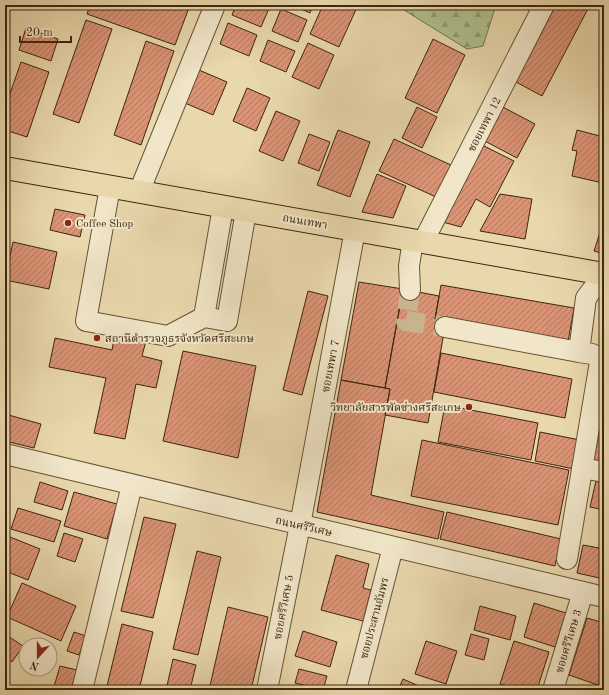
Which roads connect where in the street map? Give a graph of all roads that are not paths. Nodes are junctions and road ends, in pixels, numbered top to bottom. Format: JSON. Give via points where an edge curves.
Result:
{"nodes":[{"id":1,"x":215,"y":5,"type":"edge"},
{"id":2,"x":544,"y":5,"type":"edge"},
{"id":3,"x":5,"y":168,"type":"edge"},
{"id":4,"x":110,"y":186,"type":"junction"},
{"id":5,"x":139,"y":192,"type":"junction"},
{"id":6,"x":223,"y":206,"type":"junction"},
{"id":7,"x":246,"y":211,"type":"junction"},
{"id":8,"x":355,"y":230,"type":"junction"},
{"id":9,"x":418,"y":241,"type":"junction"},
{"id":10,"x":604,"y":275,"type":"edge"},
{"id":11,"x":410,"y":290,"type":"tunnel mouth"},
{"id":12,"x":204,"y":317,"type":"junction"},
{"id":13,"x":445,"y":327,"type":"tunnel mouth"},
{"id":14,"x":602,"y":350,"type":"edge"},
{"id":15,"x":579,"y":352,"type":"junction"},
{"id":16,"x":5,"y":454,"type":"edge"},
{"id":17,"x":582,"y":468,"type":"junction"},
{"id":18,"x":604,"y":472,"type":"edge"},
{"id":19,"x":132,"y":485,"type":"junction"},
{"id":20,"x":300,"y":525,"type":"junction"},
{"id":21,"x":393,"y":547,"type":"junction"},
{"id":22,"x":566,"y":559,"type":"dead end"},
{"id":23,"x":583,"y":592,"type":"junction"},
{"id":24,"x":604,"y":597,"type":"edge"},
{"id":25,"x":82,"y":690,"type":"edge"},
{"id":26,"x":267,"y":690,"type":"edge"},
{"id":27,"x":356,"y":690,"type":"edge"},
{"id":28,"x":553,"y":690,"type":"edge"}],
"edges":[{"from":1,"to":5,"type":"street"},
{"from":2,"to":9,"type":"street","name":"ซอยเทพา 12"},
{"from":3,"to":4,"type":"main road","name":"ถนนเทพา"},
{"from":4,"to":5,"type":"main road","name":"ถนนเทพา"},
{"from":4,"to":12,"type":"street","via":[[86,321],[168,336]]},
{"from":5,"to":6,"type":"main road","name":"ถนนเทพา"},
{"from":6,"to":7,"type":"main road","name":"ถนนเทพา"},
{"from":6,"to":12,"type":"street"},
{"from":7,"to":8,"type":"main road","name":"ถนนเทพา"},
{"from":7,"to":12,"type":"street","via":[[227,321]]},
{"from":8,"to":9,"type":"main road","name":"ถนนเทพา"},
{"from":8,"to":20,"type":"street","name":"ซอยเทพา 7"},
{"from":9,"to":10,"type":"main road","name":"ถนนเทพา"},
{"from":9,"to":11,"type":"street","name":"ซอยเทพา 12","via":[[409,266]]},
{"from":10,"to":15,"type":"street","via":[[586,298]]},
{"from":13,"to":15,"type":"street"},
{"from":14,"to":15,"type":"street"},
{"from":14,"to":17,"type":"street"},
{"from":16,"to":19,"type":"street","name":"ถนนศรีวิเศษ"},
{"from":17,"to":18,"type":"street"},
{"from":17,"to":22,"type":"street"},
{"from":19,"to":20,"type":"street","name":"ถนนศรีวิเศษ"},
{"from":19,"to":25,"type":"street"},
{"from":20,"to":21,"type":"street","name":"ถนนศรีวิเศษ"},
{"from":20,"to":26,"type":"street","name":"ซอยศรีวิเศษ 5"},
{"from":21,"to":23,"type":"street","name":"ถนนศรีวิเศษ"},
{"from":21,"to":27,"type":"street","name":"ซอยประสานอัมพร"},
{"from":23,"to":24,"type":"street","name":"ถนนศรีวิเศษ"},
{"from":23,"to":28,"type":"street","name":"ซอยศรีวิเศษ 3"}]}
